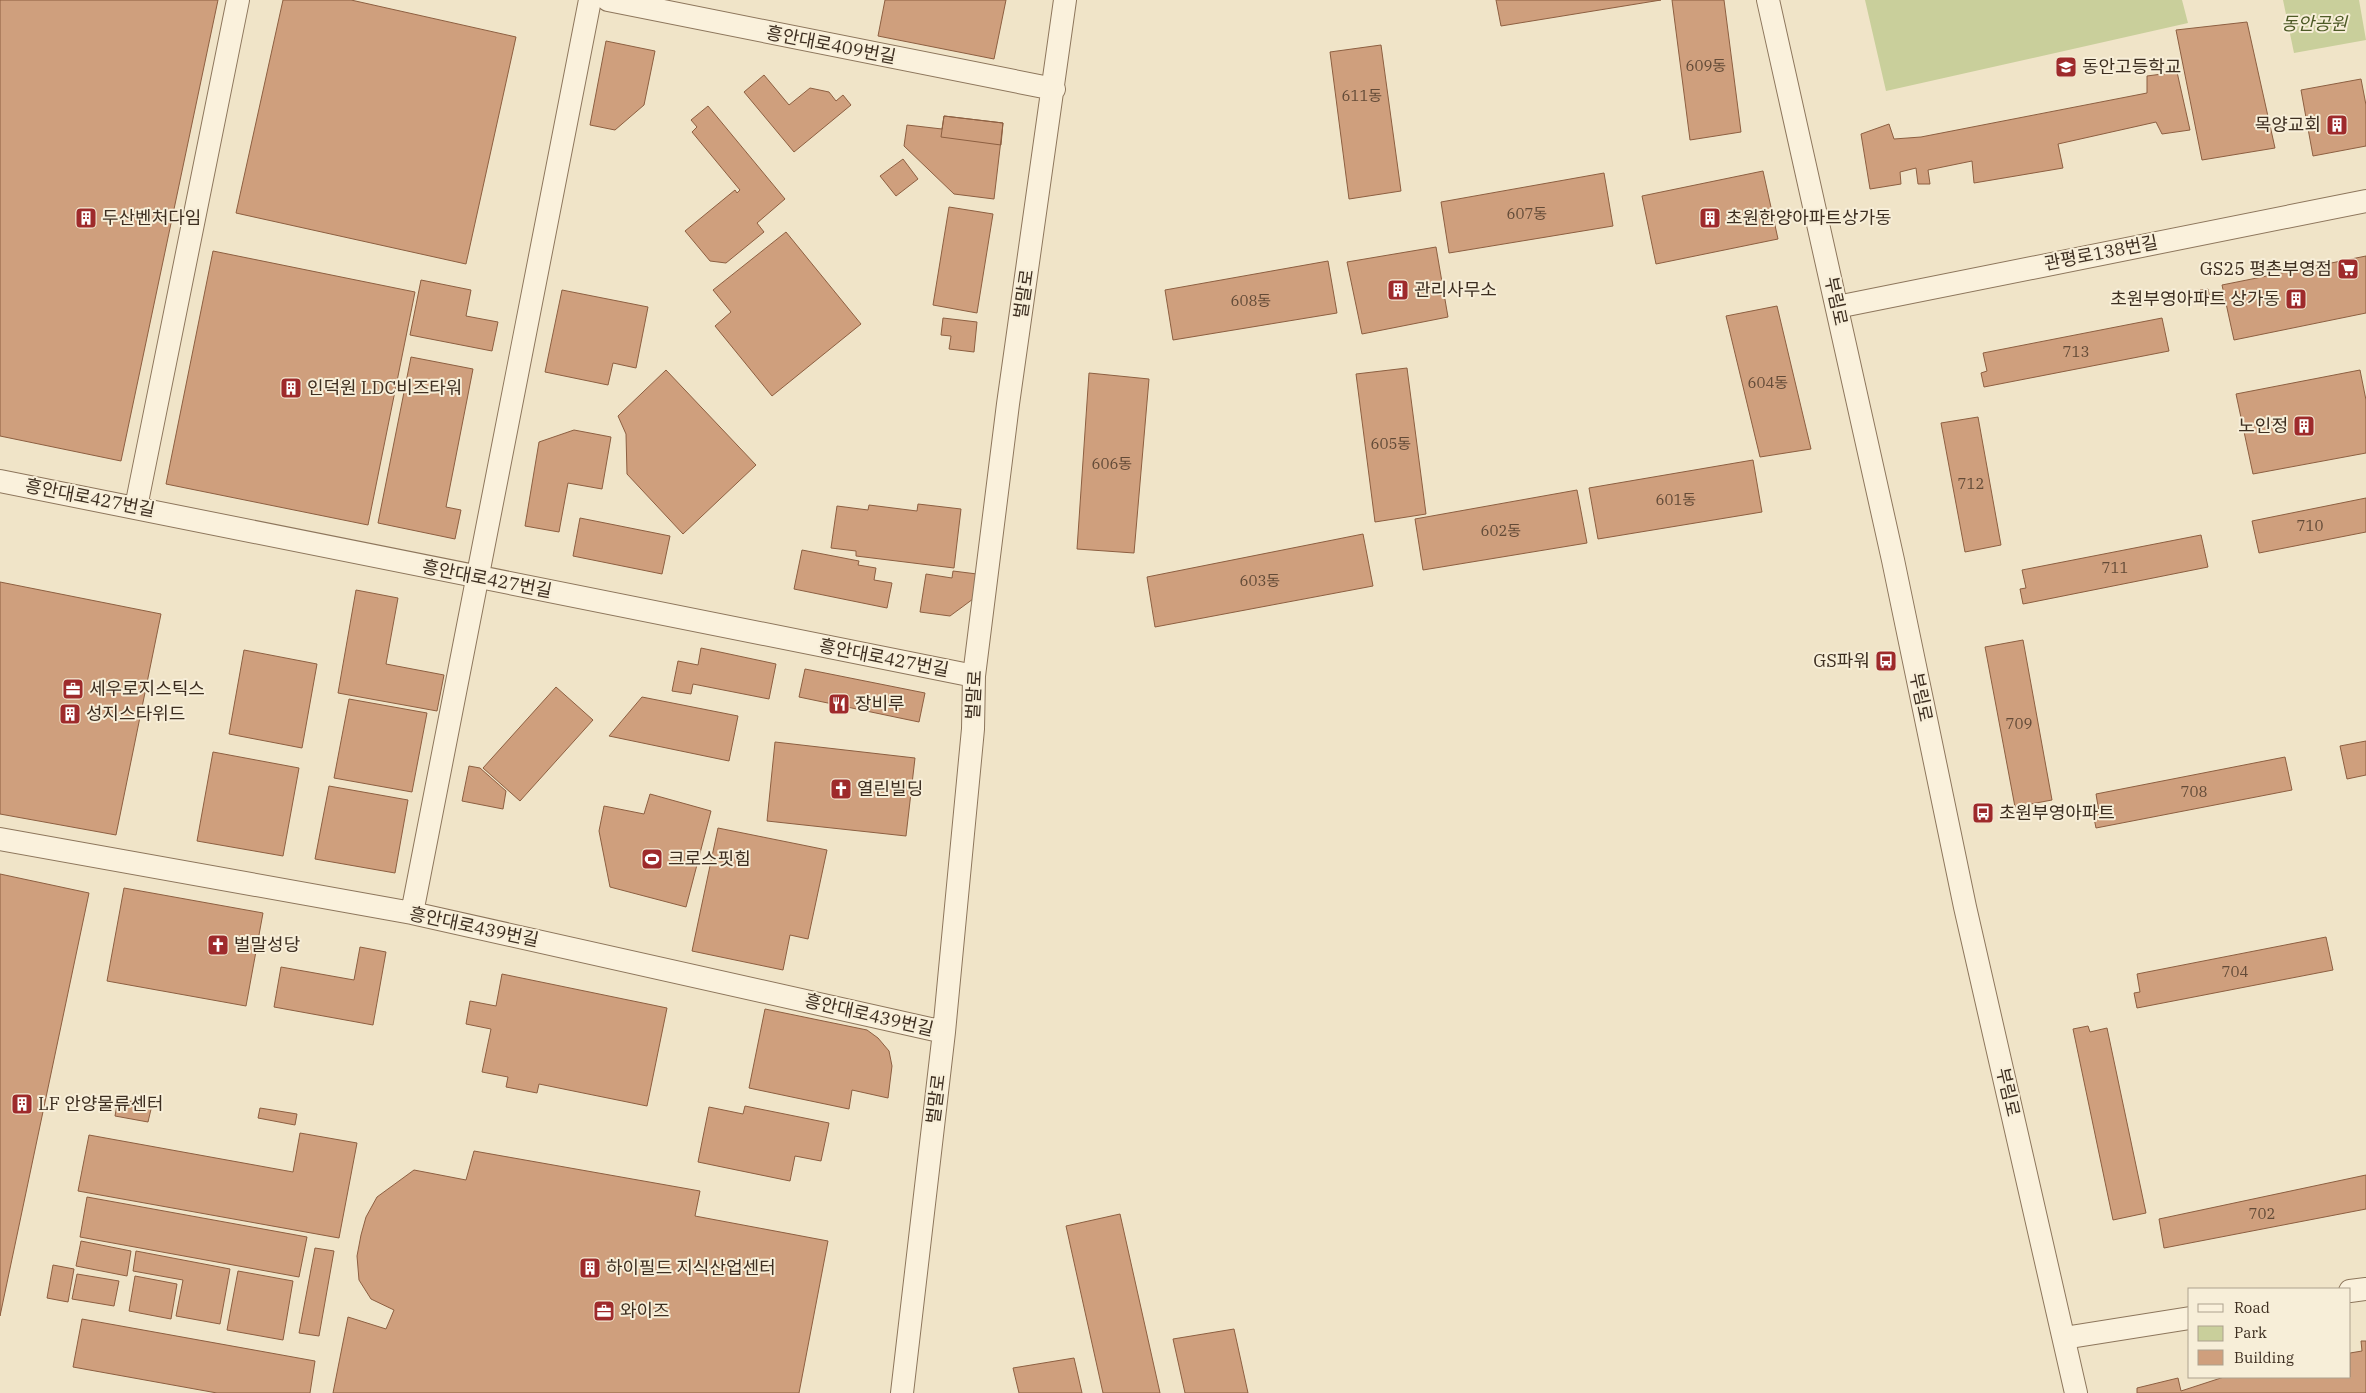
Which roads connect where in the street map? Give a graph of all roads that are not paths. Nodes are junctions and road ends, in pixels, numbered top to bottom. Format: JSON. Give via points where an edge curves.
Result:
{"nodes":[{"id":1,"x":238,"y":0,"type":"edge"},
{"id":2,"x":590,"y":0,"type":"edge"},
{"id":3,"x":608,"y":0,"type":"edge"},
{"id":4,"x":1065,"y":0,"type":"edge"},
{"id":5,"x":1768,"y":0,"type":"edge"},
{"id":6,"x":1054,"y":89,"type":"junction"},
{"id":7,"x":2366,"y":201,"type":"edge"},
{"id":8,"x":1837,"y":307,"type":"junction"},
{"id":9,"x":0,"y":481,"type":"edge"},
{"id":10,"x":136,"y":507,"type":"junction"},
{"id":11,"x":477,"y":578,"type":"junction"},
{"id":12,"x":974,"y":676,"type":"junction"},
{"id":13,"x":0,"y":839,"type":"edge"},
{"id":14,"x":412,"y":913,"type":"junction"},
{"id":15,"x":944,"y":1032,"type":"junction"},
{"id":16,"x":2366,"y":1289,"type":"edge"},
{"id":17,"x":2351,"y":1291,"type":"edge"},
{"id":18,"x":2188,"y":1318,"type":"edge"},
{"id":19,"x":2064,"y":1338,"type":"junction"},
{"id":20,"x":902,"y":1393,"type":"edge"},
{"id":21,"x":2076,"y":1393,"type":"edge"}],
"edges":[{"from":1,"to":10,"type":"street"},
{"from":2,"to":11,"type":"street"},
{"from":3,"to":6,"type":"street","name":"흥안대로409번길"},
{"from":4,"to":6,"type":"street","name":"벌말로"},
{"from":5,"to":8,"type":"street","name":"부림로"},
{"from":6,"to":12,"type":"street","name":"벌말로","via":[[1008,404]]},
{"from":7,"to":8,"type":"street","name":"관평로138번길"},
{"from":8,"to":19,"type":"street","name":"부림로","via":[[1965,907]]},
{"from":9,"to":10,"type":"street","name":"흥안대로427번길"},
{"from":10,"to":11,"type":"street","name":"흥안대로427번길"},
{"from":11,"to":12,"type":"street","name":"흥안대로427번길"},
{"from":11,"to":14,"type":"street"},
{"from":12,"to":15,"type":"street","name":"벌말로"},
{"from":13,"to":14,"type":"street","name":"흥안대로439번길"},
{"from":14,"to":15,"type":"street","name":"흥안대로439번길"},
{"from":15,"to":20,"type":"street","name":"벌말로"},
{"from":16,"to":17,"type":"street"},
{"from":18,"to":19,"type":"street"},
{"from":19,"to":21,"type":"street","name":"부림로"}]}
